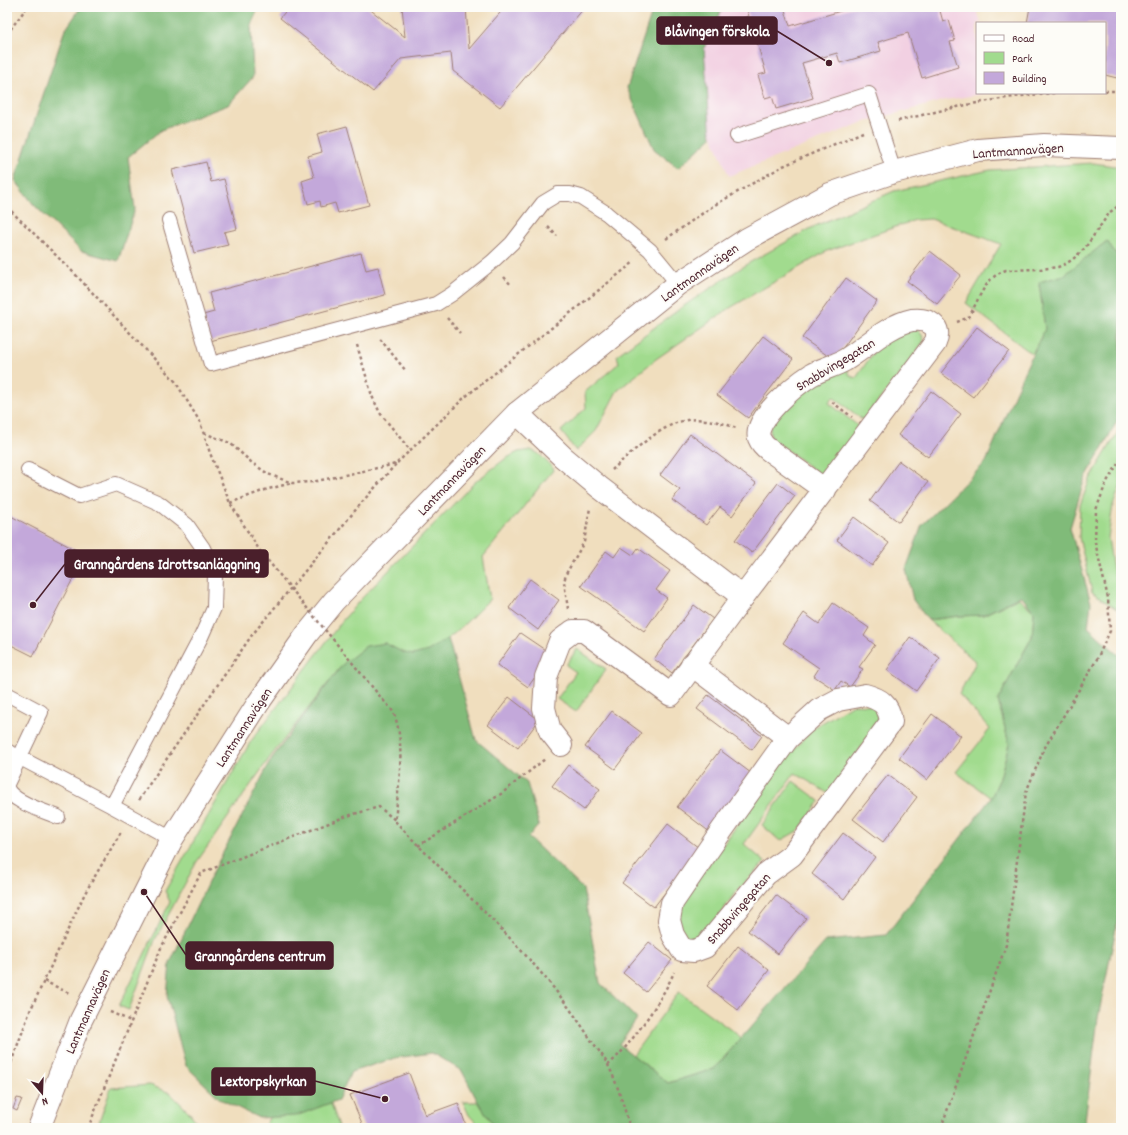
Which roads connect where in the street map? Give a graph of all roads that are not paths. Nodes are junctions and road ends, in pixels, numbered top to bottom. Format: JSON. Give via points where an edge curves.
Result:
{"nodes":[{"id":1,"x":737,"y":136,"type":"dead end"},
{"id":2,"x":1121,"y":148,"type":"edge"},
{"id":3,"x":894,"y":172,"type":"junction"},
{"id":4,"x":169,"y":220,"type":"dead end"},
{"id":5,"x":678,"y":284,"type":"junction"},
{"id":6,"x":517,"y":413,"type":"junction"},
{"id":7,"x":28,"y":470,"type":"dead end"},
{"id":8,"x":825,"y":490,"type":"junction"},
{"id":9,"x":744,"y":597,"type":"junction"},
{"id":10,"x":692,"y":665,"type":"junction"},
{"id":11,"x":7,"y":694,"type":"edge"},
{"id":12,"x":788,"y":738,"type":"junction"},
{"id":13,"x":562,"y":746,"type":"road end"},
{"id":14,"x":13,"y":754,"type":"edge"},
{"id":15,"x":7,"y":784,"type":"edge"},
{"id":16,"x":7,"y":788,"type":"edge"},
{"id":17,"x":112,"y":806,"type":"junction"},
{"id":18,"x":58,"y":817,"type":"dead end"},
{"id":19,"x":172,"y":839,"type":"junction"},
{"id":20,"x":39,"y":1128,"type":"edge"}],
"edges":[{"from":1,"to":3,"type":"lane","via":[[869,94]]},
{"from":2,"to":3,"type":"street","name":"Lantmannavägen","via":[[1044,145],[978,150]]},
{"from":3,"to":5,"type":"street","name":"Lantmannavägen","via":[[830,194],[747,239]]},
{"from":4,"to":5,"type":"lane","via":[[211,364],[436,304],[492,262],[512,243],[543,203],[558,194],[581,196],[606,213],[650,250]]},
{"from":5,"to":6,"type":"street","name":"Lantmannavägen"},
{"from":6,"to":9,"type":"street","via":[[563,458],[598,487]]},
{"from":6,"to":19,"type":"street","name":"Lantmannavägen","via":[[334,601],[311,628],[259,702]]},
{"from":7,"to":17,"type":"lane","via":[[79,496],[116,484],[159,503],[187,525],[203,548],[215,575],[214,608]]},
{"from":8,"to":8,"type":"street","name":"Snabbvingegatan","via":[[935,343],[938,337],[937,330],[930,322],[905,322],[893,327],[844,361],[812,375],[797,385],[765,418],[758,437],[762,444]]},
{"from":8,"to":9,"type":"street"},
{"from":9,"to":10,"type":"street"},
{"from":10,"to":12,"type":"street"},
{"from":10,"to":13,"type":"street","via":[[671,695],[584,631],[573,631],[566,635],[560,641],[546,677],[544,695],[544,708],[550,731]]},
{"from":11,"to":14,"type":"lane","via":[[41,712]]},
{"from":12,"to":12,"type":"street","name":"Snabbvingegatan","via":[[820,710],[838,700],[865,695],[879,699],[890,712],[891,722],[792,855],[766,874],[705,947],[694,951],[682,950],[673,935],[669,920],[672,903]]},
{"from":14,"to":15,"type":"lane"},
{"from":14,"to":17,"type":"lane"},
{"from":16,"to":18,"type":"lane","via":[[9,793],[20,801]]},
{"from":17,"to":19,"type":"lane"},
{"from":19,"to":20,"type":"street","name":"Lantmannavägen","via":[[81,1020]]}]}
